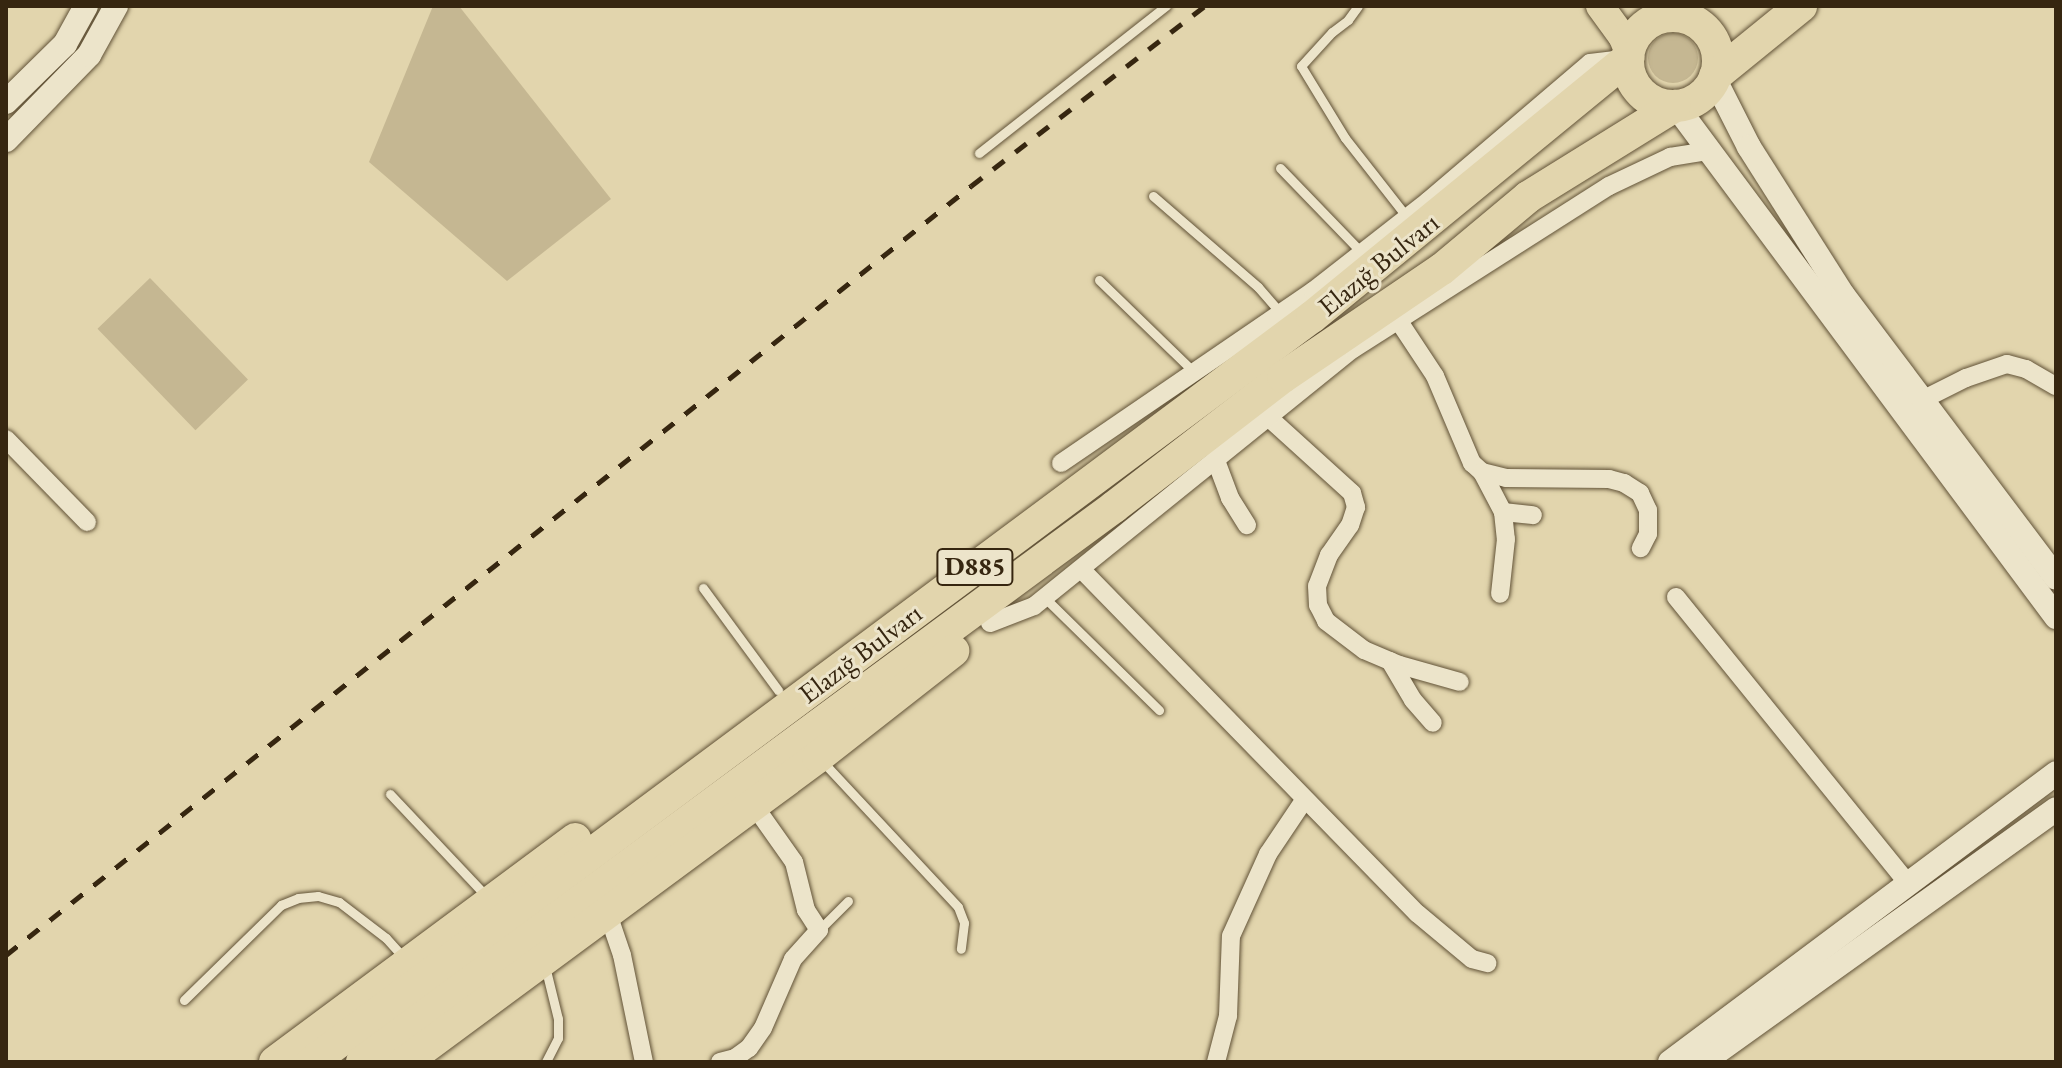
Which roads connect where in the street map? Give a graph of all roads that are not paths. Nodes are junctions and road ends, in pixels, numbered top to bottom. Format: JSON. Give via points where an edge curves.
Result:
{"nodes":[{"id":1,"x":86,"y":6,"type":"edge"},
{"id":2,"x":116,"y":6,"type":"edge"},
{"id":3,"x":1166,"y":6,"type":"edge"},
{"id":4,"x":1358,"y":6,"type":"edge"},
{"id":5,"x":1600,"y":6,"type":"edge"},
{"id":6,"x":1801,"y":6,"type":"edge"},
{"id":7,"x":1682,"y":12,"type":"edge"},
{"id":8,"x":1628,"y":57,"type":"junction"},
{"id":9,"x":1715,"y":77,"type":"junction"},
{"id":10,"x":6,"y":102,"type":"edge"},
{"id":11,"x":1675,"y":106,"type":"junction"},
{"id":12,"x":6,"y":140,"type":"edge"},
{"id":13,"x":1709,"y":151,"type":"junction"},
{"id":14,"x":979,"y":153,"type":"dead end"},
{"id":15,"x":1280,"y":168,"type":"dead end"},
{"id":16,"x":1153,"y":196,"type":"dead end"},
{"id":17,"x":1407,"y":217,"type":"junction"},
{"id":18,"x":1362,"y":253,"type":"junction"},
{"id":19,"x":1099,"y":280,"type":"dead end"},
{"id":20,"x":1281,"y":313,"type":"junction"},
{"id":21,"x":1398,"y":320,"type":"junction"},
{"id":22,"x":1194,"y":372,"type":"junction"},
{"id":23,"x":2056,"y":386,"type":"edge"},
{"id":24,"x":1922,"y":400,"type":"junction"},
{"id":25,"x":1267,"y":416,"type":"junction"},
{"id":26,"x":6,"y":439,"type":"edge"},
{"id":27,"x":1215,"y":458,"type":"junction"},
{"id":28,"x":1061,"y":463,"type":"dead end"},
{"id":29,"x":1482,"y":472,"type":"junction"},
{"id":30,"x":1114,"y":507,"type":"junction"},
{"id":31,"x":1503,"y":512,"type":"junction"},
{"id":32,"x":1533,"y":515,"type":"dead end"},
{"id":33,"x":87,"y":522,"type":"dead end"},
{"id":34,"x":1247,"y":525,"type":"dead end"},
{"id":35,"x":1641,"y":548,"type":"dead end"},
{"id":36,"x":1081,"y":569,"type":"junction"},
{"id":37,"x":2056,"y":578,"type":"edge"},
{"id":38,"x":955,"y":582,"type":"junction"},
{"id":39,"x":703,"y":588,"type":"dead end"},
{"id":40,"x":1500,"y":594,"type":"dead end"},
{"id":41,"x":1676,"y":597,"type":"dead end"},
{"id":42,"x":1045,"y":598,"type":"junction"},
{"id":43,"x":2056,"y":617,"type":"edge"},
{"id":44,"x":990,"y":623,"type":"junction"},
{"id":45,"x":1390,"y":661,"type":"junction"},
{"id":46,"x":1460,"y":682,"type":"dead end"},
{"id":47,"x":778,"y":690,"type":"junction"},
{"id":48,"x":1159,"y":710,"type":"dead end"},
{"id":49,"x":1433,"y":723,"type":"dead end"},
{"id":50,"x":818,"y":757,"type":"junction"},
{"id":51,"x":2056,"y":773,"type":"edge"},
{"id":52,"x":390,"y":794,"type":"dead end"},
{"id":53,"x":1305,"y":799,"type":"junction"},
{"id":54,"x":753,"y":804,"type":"junction"},
{"id":55,"x":2056,"y":809,"type":"edge"},
{"id":56,"x":1908,"y":884,"type":"junction"},
{"id":57,"x":490,"y":901,"type":"junction"},
{"id":58,"x":848,"y":901,"type":"dead end"},
{"id":59,"x":607,"y":911,"type":"junction"},
{"id":60,"x":819,"y":930,"type":"junction"},
{"id":61,"x":961,"y":949,"type":"dead end"},
{"id":62,"x":542,"y":959,"type":"junction"},
{"id":63,"x":408,"y":962,"type":"junction"},
{"id":64,"x":1487,"y":963,"type":"dead end"},
{"id":65,"x":184,"y":1000,"type":"dead end"},
{"id":66,"x":275,"y":1062,"type":"edge"},
{"id":67,"x":312,"y":1062,"type":"edge"},
{"id":68,"x":362,"y":1062,"type":"edge"},
{"id":69,"x":405,"y":1062,"type":"edge"},
{"id":70,"x":546,"y":1062,"type":"edge"},
{"id":71,"x":644,"y":1062,"type":"edge"},
{"id":72,"x":720,"y":1062,"type":"edge"},
{"id":73,"x":1216,"y":1062,"type":"edge"},
{"id":74,"x":1670,"y":1062,"type":"edge"},
{"id":75,"x":1703,"y":1062,"type":"edge"}],
"edges":[{"from":1,"to":10,"type":"main road","via":[[65,44]]},
{"from":2,"to":12,"type":"main road","via":[[89,55]]},
{"from":3,"to":14,"type":"lane"},
{"from":4,"to":17,"type":"lane","via":[[1301,66],[1345,138]]},
{"from":5,"to":8,"type":"main road","via":[[1623,38]]},
{"from":6,"to":9,"type":"highway"},
{"from":7,"to":8,"type":"highway","via":[[1652,21],[1640,31]]},
{"from":7,"to":9,"type":"highway","via":[[1715,45]]},
{"from":8,"to":11,"type":"highway","via":[[1629,73],[1646,98]]},
{"from":8,"to":17,"type":"street","via":[[1590,63]]},
{"from":8,"to":38,"type":"highway","name":"Elazığ Bulvarı","number":"D885","via":[[1312,317]]},
{"from":9,"to":11,"type":"highway","via":[[1700,97]]},
{"from":9,"to":24,"type":"main road","via":[[1749,147],[1843,295]]},
{"from":11,"to":13,"type":"main road"},
{"from":11,"to":30,"type":"highway","name":"Elazığ Bulvarı","number":"D885","via":[[1528,197],[1442,269],[1283,377]]},
{"from":13,"to":21,"type":"street","via":[[1670,157],[1609,186]]},
{"from":13,"to":43,"type":"main road"},
{"from":15,"to":18,"type":"lane"},
{"from":16,"to":20,"type":"lane"},
{"from":17,"to":18,"type":"street"},
{"from":18,"to":20,"type":"street"},
{"from":19,"to":22,"type":"lane"},
{"from":20,"to":22,"type":"street"},
{"from":21,"to":25,"type":"street"},
{"from":21,"to":29,"type":"street","via":[[1435,376],[1472,463]]},
{"from":22,"to":28,"type":"street"},
{"from":23,"to":24,"type":"street","via":[[2007,364]]},
{"from":24,"to":37,"type":"main road"},
{"from":25,"to":27,"type":"street"},
{"from":25,"to":45,"type":"street","via":[[1352,493],[1356,507],[1329,555],[1317,586],[1318,605],[1326,621]]},
{"from":26,"to":33,"type":"street"},
{"from":27,"to":34,"type":"street"},
{"from":27,"to":36,"type":"street"},
{"from":29,"to":31,"type":"street"},
{"from":29,"to":35,"type":"street","via":[[1506,478],[1624,483],[1640,493],[1648,510],[1648,534]]},
{"from":30,"to":44,"type":"highway"},
{"from":30,"to":68,"type":"highway","name":"Elazığ Bulvarı","number":"D885"},
{"from":31,"to":32,"type":"street"},
{"from":31,"to":40,"type":"street"},
{"from":36,"to":42,"type":"street"},
{"from":36,"to":53,"type":"street"},
{"from":38,"to":47,"type":"highway","via":[[840,646]]},
{"from":38,"to":67,"type":"highway","name":"Elazığ Bulvarı","number":"D885"},
{"from":39,"to":47,"type":"lane"},
{"from":41,"to":56,"type":"street"},
{"from":42,"to":44,"type":"street"},
{"from":42,"to":48,"type":"lane"},
{"from":44,"to":50,"type":"highway"},
{"from":45,"to":46,"type":"street"},
{"from":45,"to":49,"type":"street"},
{"from":47,"to":57,"type":"highway"},
{"from":50,"to":54,"type":"highway"},
{"from":50,"to":61,"type":"lane","via":[[958,907],[964,923]]},
{"from":51,"to":56,"type":"main road"},
{"from":52,"to":57,"type":"lane"},
{"from":53,"to":64,"type":"street","via":[[1418,914],[1472,959]]},
{"from":53,"to":73,"type":"street","via":[[1268,854],[1231,936],[1228,1016]]},
{"from":54,"to":59,"type":"highway"},
{"from":54,"to":60,"type":"street","via":[[794,862],[806,910]]},
{"from":55,"to":75,"type":"main road"},
{"from":56,"to":74,"type":"main road"},
{"from":57,"to":63,"type":"highway"},
{"from":58,"to":60,"type":"lane"},
{"from":59,"to":62,"type":"highway"},
{"from":59,"to":71,"type":"street","via":[[622,955]]},
{"from":60,"to":72,"type":"street","via":[[793,959],[749,1048]]},
{"from":62,"to":69,"type":"highway"},
{"from":62,"to":70,"type":"lane","via":[[558,1019],[558,1038]]},
{"from":63,"to":65,"type":"lane","via":[[348,907],[308,896],[281,905]]},
{"from":63,"to":66,"type":"highway"}]}
